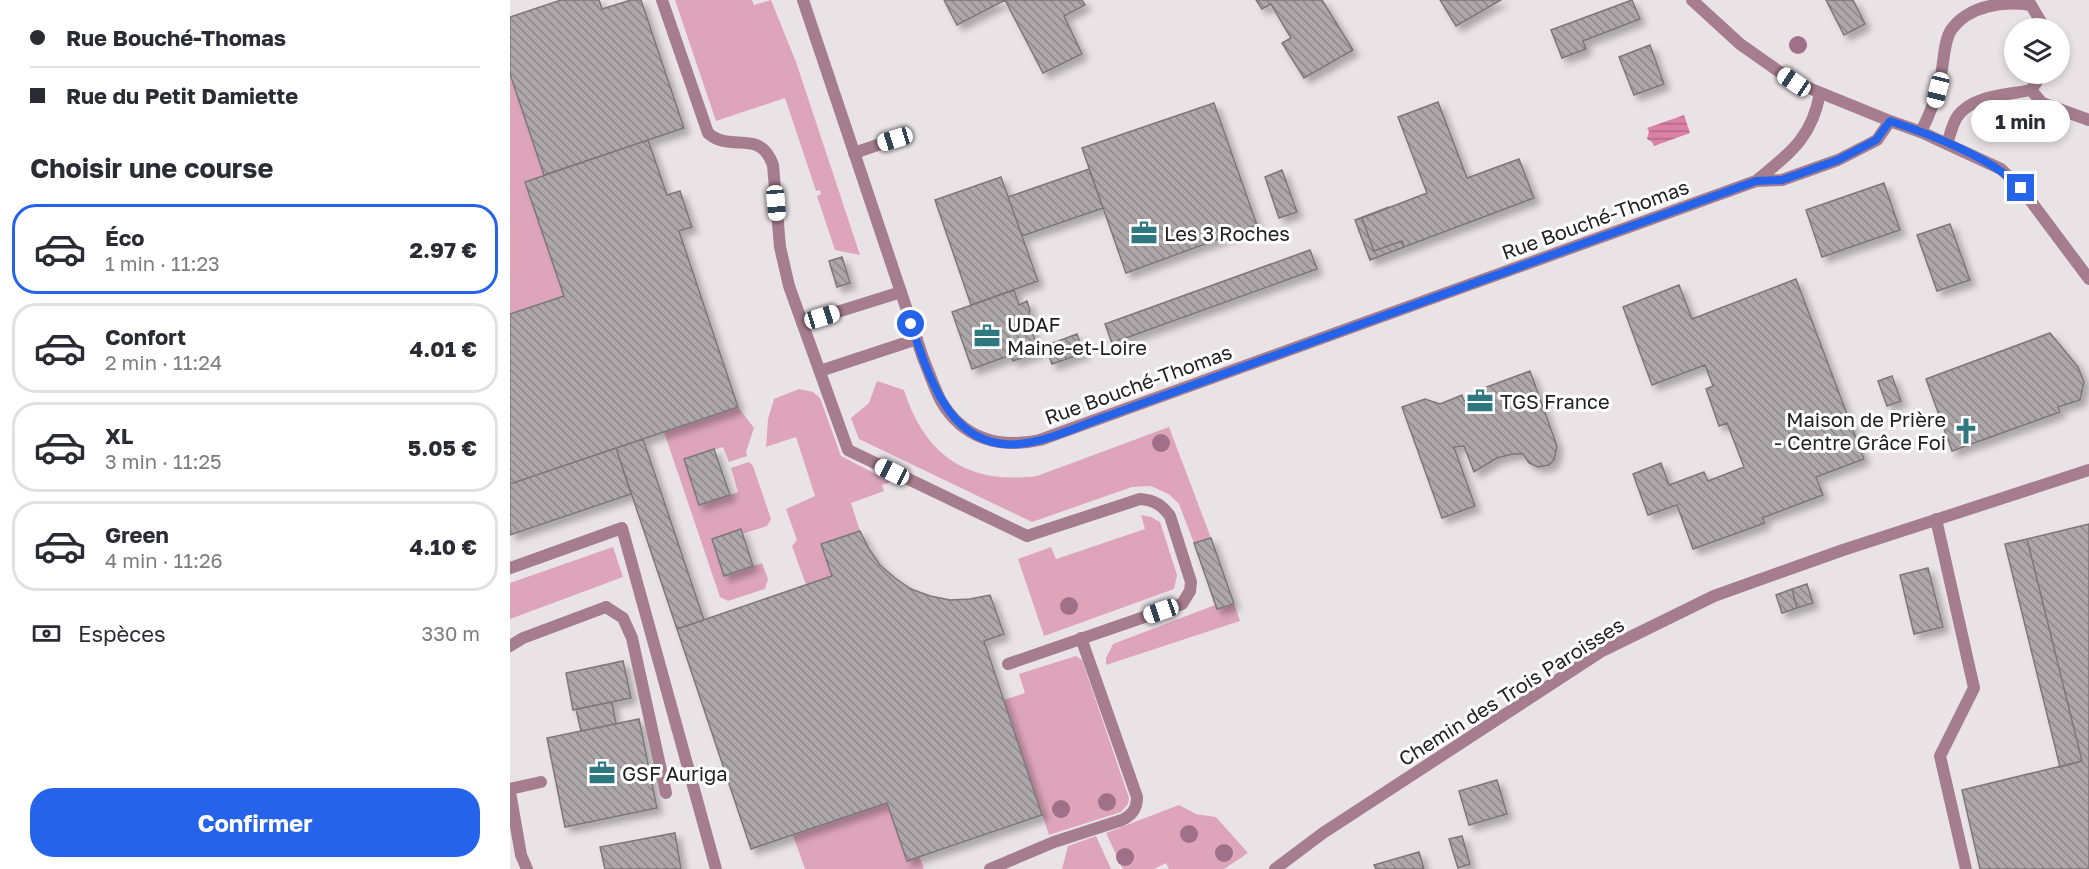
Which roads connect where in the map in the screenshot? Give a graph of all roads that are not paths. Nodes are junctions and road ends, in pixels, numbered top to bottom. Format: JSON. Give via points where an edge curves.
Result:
{"nodes":[{"id":1,"x":662,"y":0,"type":"edge"},
{"id":2,"x":803,"y":0,"type":"edge"},
{"id":3,"x":1692,"y":0,"type":"edge"},
{"id":4,"x":2012,"y":1,"type":"edge"},
{"id":5,"x":2039,"y":18,"type":"edge"},
{"id":6,"x":2035,"y":84,"type":"edge"},
{"id":7,"x":2031,"y":90,"type":"junction"},
{"id":8,"x":1820,"y":93,"type":"junction"},
{"id":9,"x":2089,"y":120,"type":"edge"},
{"id":10,"x":1890,"y":121,"type":"junction"},
{"id":11,"x":1921,"y":132,"type":"junction"},
{"id":12,"x":895,"y":139,"type":"dead end"},
{"id":13,"x":1947,"y":144,"type":"junction"},
{"id":14,"x":854,"y":153,"type":"junction"},
{"id":15,"x":1756,"y":181,"type":"junction"},
{"id":16,"x":2089,"y":279,"type":"edge"},
{"id":17,"x":901,"y":292,"type":"junction"},
{"id":18,"x":802,"y":323,"type":"junction"},
{"id":19,"x":916,"y":339,"type":"junction"},
{"id":20,"x":819,"y":371,"type":"junction"},
{"id":21,"x":2089,"y":470,"type":"edge"},
{"id":22,"x":1936,"y":519,"type":"junction"},
{"id":23,"x":510,"y":568,"type":"edge"},
{"id":24,"x":1081,"y":638,"type":"junction"},
{"id":25,"x":510,"y":646,"type":"edge"},
{"id":26,"x":1008,"y":664,"type":"dead end"},
{"id":27,"x":542,"y":782,"type":"dead end"},
{"id":28,"x":510,"y":790,"type":"edge"},
{"id":29,"x":666,"y":793,"type":"dead end"},
{"id":30,"x":528,"y":869,"type":"edge"},
{"id":31,"x":716,"y":869,"type":"edge"},
{"id":32,"x":990,"y":869,"type":"edge"},
{"id":33,"x":1275,"y":869,"type":"edge"},
{"id":34,"x":1966,"y":869,"type":"edge"}],
"edges":[{"from":1,"to":18,"type":"street","via":[[708,133],[723,142],[758,145],[770,157],[780,247]]},
{"from":2,"to":14,"type":"street","name":"Rue Bouché-Thomas"},
{"from":3,"to":8,"type":"street","via":[[1766,63],[1794,82]]},
{"from":4,"to":5,"type":"street","via":[[2031,5]]},
{"from":4,"to":11,"type":"street","via":[[1967,15],[1950,31],[1935,102]]},
{"from":6,"to":7,"type":"street"},
{"from":7,"to":9,"type":"street","via":[[2042,103]]},
{"from":7,"to":13,"type":"street","via":[[1966,107],[1956,118]]},
{"from":8,"to":10,"type":"street"},
{"from":8,"to":15,"type":"street","name":"Rue Bouché-Thomas","via":[[1804,138]]},
{"from":10,"to":11,"type":"street"},
{"from":10,"to":15,"type":"street","name":"Rue Bouché-Thomas","via":[[1876,140],[1838,160],[1782,180]]},
{"from":11,"to":13,"type":"street"},
{"from":12,"to":14,"type":"street"},
{"from":13,"to":16,"type":"street","via":[[2012,179]]},
{"from":14,"to":17,"type":"street","name":"Rue Bouché-Thomas"},
{"from":15,"to":19,"type":"street","name":"Rue Bouché-Thomas","via":[[1024,444],[989,440],[960,424],[940,399]]},
{"from":17,"to":18,"type":"street"},
{"from":17,"to":19,"type":"street","name":"Rue Bouché-Thomas"},
{"from":18,"to":20,"type":"street"},
{"from":19,"to":20,"type":"street"},
{"from":20,"to":24,"type":"street","via":[[848,450],[1027,536],[1140,499],[1164,507],[1189,572],[1191,582],[1186,598],[1182,604]]},
{"from":21,"to":22,"type":"street","name":"Chemin des Trois Paroisses"},
{"from":22,"to":33,"type":"street","name":"Chemin des Trois Paroisses","via":[[1714,596],[1602,651],[1323,833]]},
{"from":22,"to":34,"type":"street","via":[[1974,688],[1940,756]]},
{"from":23,"to":31,"type":"street","via":[[622,528]]},
{"from":24,"to":26,"type":"street"},
{"from":24,"to":32,"type":"street","via":[[1137,797],[1135,809],[1122,820],[1054,842]]},
{"from":25,"to":29,"type":"street","via":[[606,607],[623,618],[632,638]]},
{"from":27,"to":28,"type":"street"},
{"from":28,"to":30,"type":"street","via":[[521,855]]}]}
